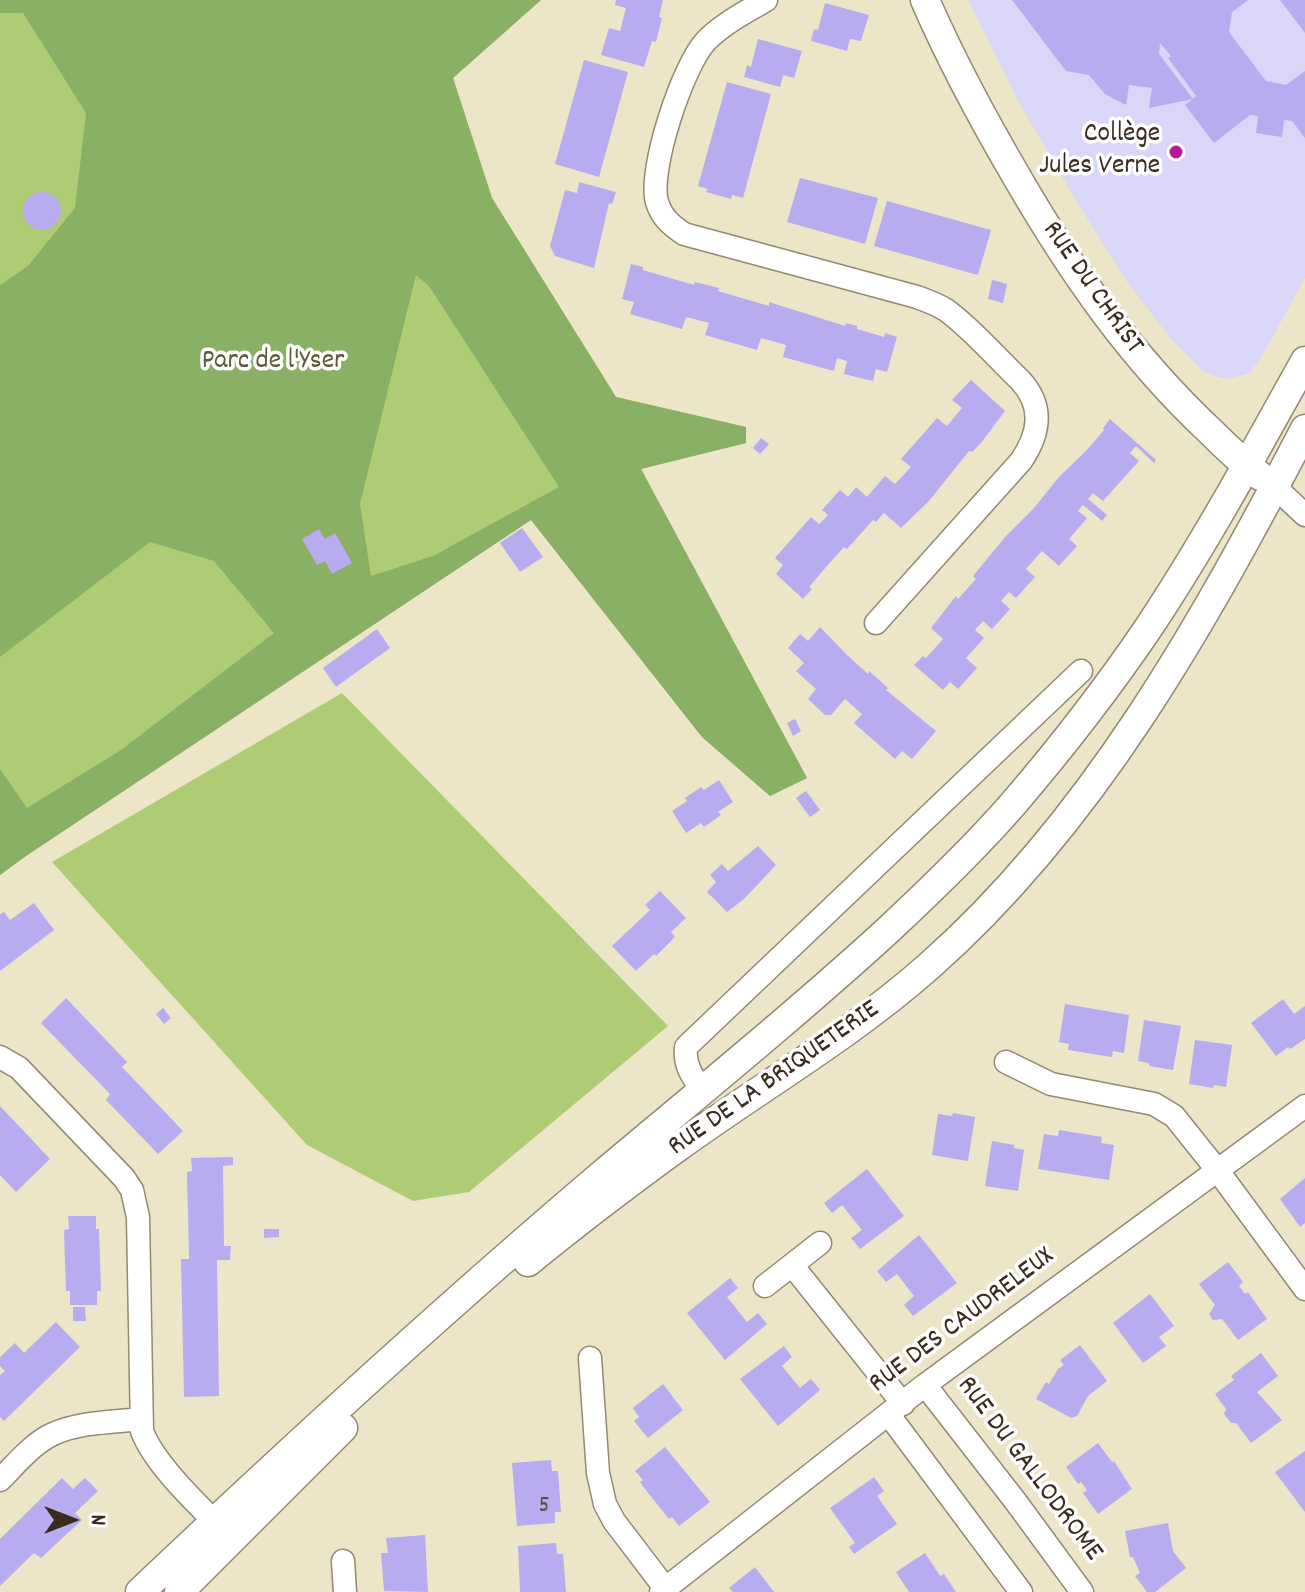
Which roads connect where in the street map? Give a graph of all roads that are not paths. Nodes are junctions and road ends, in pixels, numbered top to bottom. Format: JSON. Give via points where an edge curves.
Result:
{"nodes":[{"id":1,"x":766,"y":0,"type":"edge"},
{"id":2,"x":925,"y":0,"type":"edge"},
{"id":3,"x":1305,"y":361,"type":"edge"},
{"id":4,"x":1305,"y":429,"type":"edge"},
{"id":5,"x":1248,"y":466,"type":"junction"},
{"id":6,"x":1275,"y":487,"type":"junction"},
{"id":7,"x":1305,"y":515,"type":"edge"},
{"id":8,"x":876,"y":623,"type":"dead end"},
{"id":9,"x":1081,"y":671,"type":"dead end"},
{"id":10,"x":0,"y":1057,"type":"edge"},
{"id":11,"x":1006,"y":1062,"type":"dead end"},
{"id":12,"x":702,"y":1090,"type":"junction"},
{"id":13,"x":763,"y":1090,"type":"junction"},
{"id":14,"x":1305,"y":1106,"type":"edge"},
{"id":15,"x":1218,"y":1171,"type":"junction"},
{"id":16,"x":644,"y":1173,"type":"junction"},
{"id":17,"x":820,"y":1243,"type":"dead end"},
{"id":18,"x":792,"y":1265,"type":"junction"},
{"id":19,"x":765,"y":1286,"type":"dead end"},
{"id":20,"x":1305,"y":1289,"type":"edge"},
{"id":21,"x":590,"y":1358,"type":"dead end"},
{"id":22,"x":925,"y":1385,"type":"junction"},
{"id":23,"x":896,"y":1409,"type":"junction"},
{"id":24,"x":141,"y":1419,"type":"junction"},
{"id":25,"x":0,"y":1480,"type":"edge"},
{"id":26,"x":223,"y":1531,"type":"junction"},
{"id":27,"x":343,"y":1561,"type":"dead end"},
{"id":28,"x":665,"y":1591,"type":"edge"},
{"id":29,"x":140,"y":1592,"type":"edge"},
{"id":30,"x":179,"y":1592,"type":"edge"},
{"id":31,"x":345,"y":1592,"type":"edge"},
{"id":32,"x":1021,"y":1592,"type":"edge"},
{"id":33,"x":1082,"y":1592,"type":"edge"}],
"edges":[{"from":1,"to":8,"type":"street","via":[[706,40],[688,68],[656,171],[662,215],[684,234],[930,302],[989,350],[1035,403],[1035,434],[1021,461]]},
{"from":2,"to":5,"type":"street","name":"RUE DU CHRIST","via":[[994,138],[1092,297],[1175,399]]},
{"from":3,"to":5,"type":"street","name":"RUE DE LA BRIQUETERIE"},
{"from":4,"to":6,"type":"street","name":"RUE DE LA BRIQUETERIE"},
{"from":5,"to":6,"type":"street","name":"RUE DU CHRIST"},
{"from":5,"to":12,"type":"street","name":"RUE DE LA BRIQUETERIE","via":[[1147,630],[1011,806],[857,958]]},
{"from":6,"to":7,"type":"street"},
{"from":6,"to":13,"type":"street","name":"RUE DE LA BRIQUETERIE","via":[[1135,724],[1042,851],[928,967]]},
{"from":9,"to":12,"type":"street","name":"RUE DE LA BRIQUETERIE","via":[[686,1047],[687,1066]]},
{"from":10,"to":24,"type":"street","via":[[19,1068],[132,1190],[138,1217]]},
{"from":11,"to":15,"type":"street","via":[[1051,1084],[1164,1108]]},
{"from":12,"to":13,"type":"street"},
{"from":12,"to":16,"type":"street","via":[[697,1114],[661,1147]]},
{"from":12,"to":26,"type":"street","name":"RUE DE LA BRIQUETERIE","via":[[363,1385]]},
{"from":13,"to":16,"type":"street","name":"RUE DE LA BRIQUETERIE"},
{"from":14,"to":15,"type":"street","name":"RUE DES CAUDRELEUX"},
{"from":15,"to":20,"type":"street"},
{"from":15,"to":22,"type":"street","name":"RUE DES CAUDRELEUX"},
{"from":16,"to":26,"type":"street","name":"RUE DE LA BRIQUETERIE","via":[[514,1274]]},
{"from":17,"to":18,"type":"street"},
{"from":18,"to":19,"type":"street"},
{"from":18,"to":23,"type":"street"},
{"from":21,"to":28,"type":"street","via":[[600,1491],[614,1521]]},
{"from":22,"to":23,"type":"street","name":"RUE DES CAUDRELEUX"},
{"from":22,"to":33,"type":"street","name":"RUE DU GALLODROME"},
{"from":23,"to":28,"type":"street","name":"RUE DES CAUDRELEUX"},
{"from":23,"to":32,"type":"street"},
{"from":24,"to":25,"type":"street","via":[[52,1435]]},
{"from":24,"to":26,"type":"street","via":[[155,1456]]},
{"from":26,"to":29,"type":"street","name":"RUE DE LA BRIQUETERIE"},
{"from":26,"to":30,"type":"street","name":"RUE DE LA BRIQUETERIE"},
{"from":27,"to":31,"type":"street"}]}
